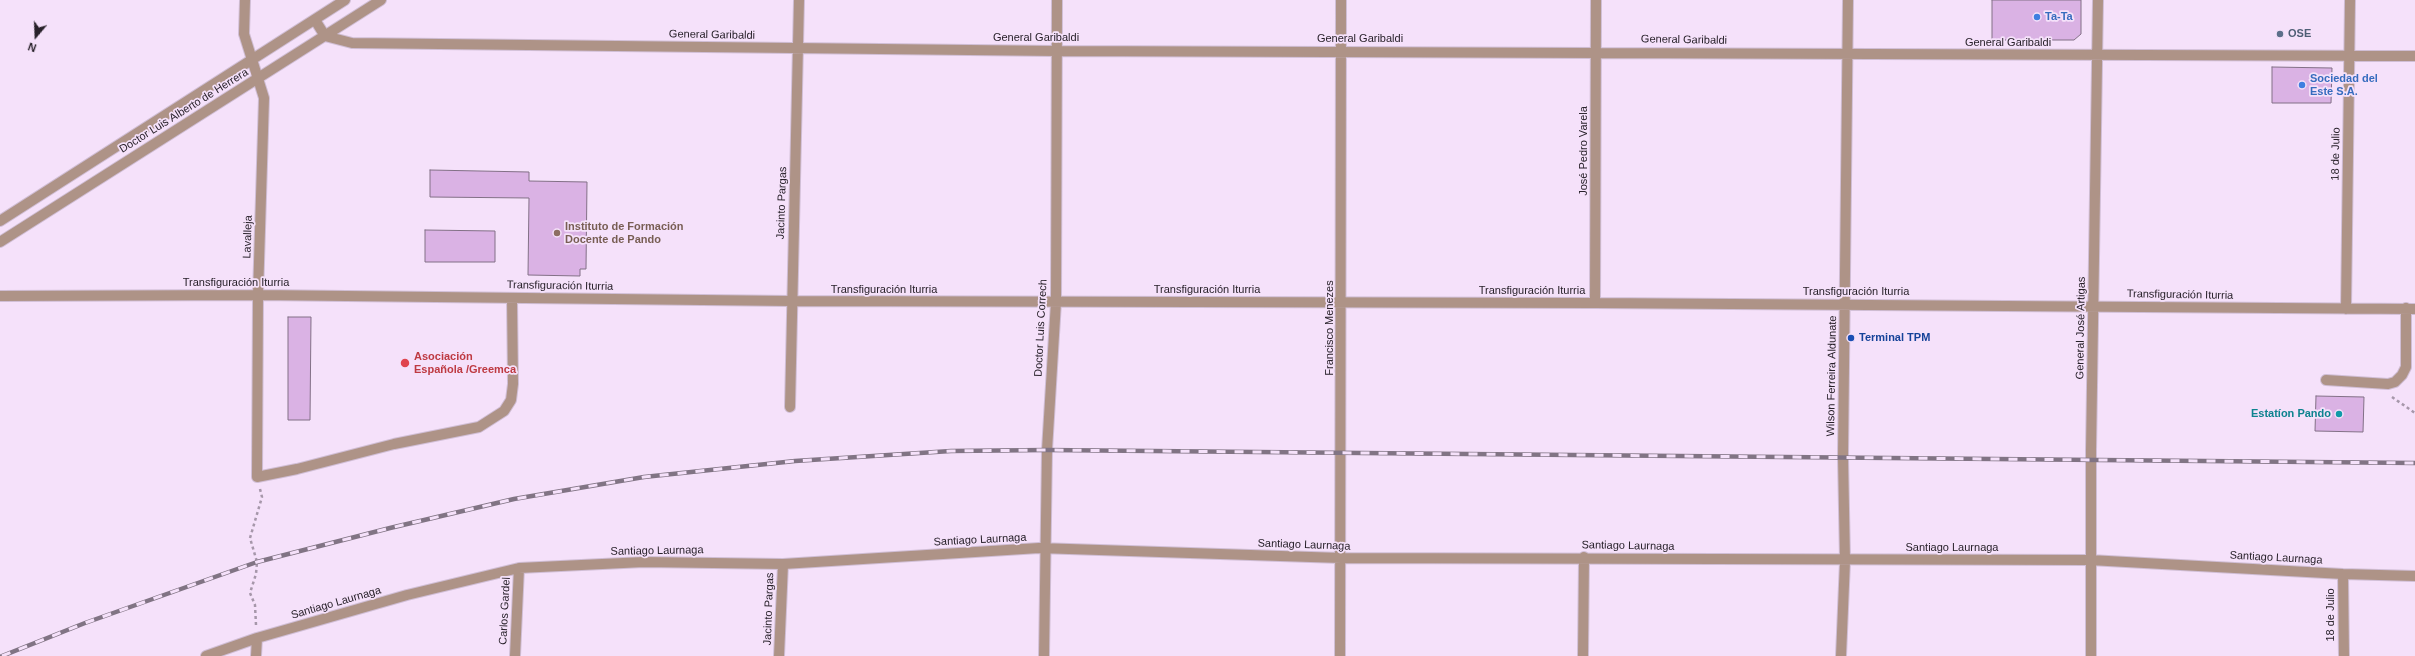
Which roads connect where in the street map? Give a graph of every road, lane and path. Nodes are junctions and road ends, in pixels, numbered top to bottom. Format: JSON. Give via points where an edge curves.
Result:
{"nodes":[{"id":1,"x":245,"y":0,"type":"edge"},
{"id":2,"x":345,"y":0,"type":"edge"},
{"id":3,"x":381,"y":0,"type":"edge"},
{"id":4,"x":799,"y":0,"type":"edge"},
{"id":5,"x":1058,"y":0,"type":"edge"},
{"id":6,"x":1341,"y":0,"type":"edge"},
{"id":7,"x":1596,"y":0,"type":"edge"},
{"id":8,"x":1848,"y":0,"type":"edge"},
{"id":9,"x":2098,"y":0,"type":"edge"},
{"id":10,"x":2350,"y":0,"type":"edge"},
{"id":11,"x":314,"y":20,"type":"junction"},
{"id":12,"x":325,"y":36,"type":"junction"},
{"id":13,"x":798,"y":48,"type":"junction"},
{"id":14,"x":1341,"y":50,"type":"junction"},
{"id":15,"x":1057,"y":51,"type":"junction"},
{"id":16,"x":1596,"y":51,"type":"junction"},
{"id":17,"x":1848,"y":54,"type":"junction"},
{"id":18,"x":2097,"y":55,"type":"junction"},
{"id":19,"x":2350,"y":55,"type":"junction"},
{"id":20,"x":2415,"y":56,"type":"edge"},
{"id":21,"x":252,"y":60,"type":"junction"},
{"id":22,"x":259,"y":79,"type":"junction"},
{"id":23,"x":0,"y":221,"type":"edge"},
{"id":24,"x":0,"y":242,"type":"edge"},
{"id":25,"x":258,"y":295,"type":"junction"},
{"id":26,"x":0,"y":296,"type":"edge"},
{"id":27,"x":512,"y":298,"type":"junction"},
{"id":28,"x":791,"y":301,"type":"junction"},
{"id":29,"x":1056,"y":302,"type":"junction"},
{"id":30,"x":1342,"y":302,"type":"junction"},
{"id":31,"x":1595,"y":303,"type":"junction"},
{"id":32,"x":1845,"y":304,"type":"junction"},
{"id":33,"x":2094,"y":306,"type":"junction"},
{"id":34,"x":2346,"y":308,"type":"junction"},
{"id":35,"x":2411,"y":308,"type":"edge"},
{"id":36,"x":2326,"y":380,"type":"dead end"},
{"id":37,"x":790,"y":407,"type":"dead end"},
{"id":38,"x":256,"y":477,"type":"junction"},
{"id":39,"x":1046,"y":548,"type":"junction"},
{"id":40,"x":1584,"y":557,"type":"junction"},
{"id":41,"x":1341,"y":558,"type":"junction"},
{"id":42,"x":2090,"y":560,"type":"junction"},
{"id":43,"x":1845,"y":561,"type":"junction"},
{"id":44,"x":783,"y":564,"type":"junction"},
{"id":45,"x":519,"y":568,"type":"junction"},
{"id":46,"x":2343,"y":574,"type":"junction"},
{"id":47,"x":2415,"y":576,"type":"edge"},
{"id":48,"x":257,"y":638,"type":"junction"},
{"id":49,"x":206,"y":656,"type":"edge"},
{"id":50,"x":256,"y":656,"type":"edge"},
{"id":51,"x":515,"y":656,"type":"edge"},
{"id":52,"x":779,"y":656,"type":"edge"},
{"id":53,"x":1044,"y":656,"type":"edge"},
{"id":54,"x":1340,"y":656,"type":"edge"},
{"id":55,"x":1583,"y":656,"type":"edge"},
{"id":56,"x":1841,"y":656,"type":"edge"},
{"id":57,"x":2091,"y":656,"type":"edge"},
{"id":58,"x":2344,"y":656,"type":"edge"}],
"edges":[{"from":1,"to":21,"type":"street","name":"Lavalleja","via":[[244,34]]},
{"from":2,"to":11,"type":"street","name":"Doctor Luis Alberto de Herrera"},
{"from":3,"to":12,"type":"street","name":"Doctor Luis Alberto de Herrera"},
{"from":4,"to":13,"type":"street","name":"Jacinto Pargas"},
{"from":5,"to":15,"type":"street","name":"Doctor Luis Correch"},
{"from":6,"to":14,"type":"street","name":"Francisco Menezes"},
{"from":7,"to":16,"type":"street","name":"José Pedro Varela"},
{"from":8,"to":17,"type":"street","name":"Wilson Ferreira Aldunate"},
{"from":9,"to":18,"type":"street","name":"General José Artigas"},
{"from":10,"to":19,"type":"street","name":"18 de Julio"},
{"from":11,"to":12,"type":"street"},
{"from":11,"to":21,"type":"street","name":"Doctor Luis Alberto de Herrera"},
{"from":12,"to":13,"type":"street","name":"General Garibaldi","via":[[352,44]]},
{"from":12,"to":22,"type":"street","name":"Doctor Luis Alberto de Herrera"},
{"from":13,"to":15,"type":"street","name":"General Garibaldi"},
{"from":13,"to":28,"type":"street","name":"Jacinto Pargas"},
{"from":14,"to":15,"type":"street","name":"General Garibaldi"},
{"from":14,"to":16,"type":"street","name":"General Garibaldi"},
{"from":14,"to":30,"type":"street","name":"Francisco Menezes"},
{"from":15,"to":29,"type":"street","name":"Doctor Luis Correch"},
{"from":16,"to":17,"type":"street","name":"General Garibaldi"},
{"from":16,"to":31,"type":"street","name":"José Pedro Varela"},
{"from":17,"to":18,"type":"street","name":"General Garibaldi"},
{"from":17,"to":32,"type":"street","name":"Wilson Ferreira Aldunate"},
{"from":18,"to":19,"type":"street","name":"General Garibaldi"},
{"from":18,"to":33,"type":"street","name":"General José Artigas"},
{"from":19,"to":20,"type":"street","name":"General Garibaldi"},
{"from":19,"to":34,"type":"street","name":"18 de Julio"},
{"from":21,"to":22,"type":"street","name":"Lavalleja"},
{"from":21,"to":23,"type":"street","name":"Doctor Luis Alberto de Herrera"},
{"from":22,"to":24,"type":"street","name":"Doctor Luis Alberto de Herrera"},
{"from":22,"to":25,"type":"street","name":"Lavalleja","via":[[264,98]]},
{"from":25,"to":26,"type":"street","name":"Transfiguración Iturria"},
{"from":25,"to":27,"type":"street","name":"Transfiguración Iturria"},
{"from":25,"to":38,"type":"street","name":"Lavalleja"},
{"from":27,"to":28,"type":"street","name":"Transfiguración Iturria"},
{"from":27,"to":38,"type":"street","via":[[513,384],[511,400],[504,411],[479,427],[394,444]]},
{"from":28,"to":29,"type":"street","name":"Transfiguración Iturria"},
{"from":28,"to":37,"type":"street","name":"Jacinto Pargas"},
{"from":29,"to":30,"type":"street","name":"Transfiguración Iturria"},
{"from":29,"to":39,"type":"street","name":"Doctor Luis Correch","via":[[1047,450]]},
{"from":30,"to":31,"type":"street","name":"Transfiguración Iturria"},
{"from":30,"to":41,"type":"street","name":"Francisco Menezes"},
{"from":31,"to":32,"type":"street","name":"Transfiguración Iturria"},
{"from":32,"to":33,"type":"street","name":"Transfiguración Iturria"},
{"from":32,"to":43,"type":"street","name":"Wilson Ferreira Aldunate"},
{"from":33,"to":34,"type":"street","name":"Transfiguración Iturria"},
{"from":33,"to":42,"type":"street","name":"General José Artigas"},
{"from":34,"to":35,"type":"street","name":"Transfiguración Iturria"},
{"from":35,"to":36,"type":"street","via":[[2406,367],[2395,382],[2388,384]]},
{"from":38,"to":48,"type":"path","via":[[262,497],[250,538],[257,562],[250,593],[255,605]]},
{"from":39,"to":41,"type":"street","name":"Santiago Laurnaga"},
{"from":39,"to":44,"type":"street","name":"Santiago Laurnaga"},
{"from":39,"to":53,"type":"street","name":"Doctor Luis Correch"},
{"from":40,"to":41,"type":"street","name":"Santiago Laurnaga"},
{"from":40,"to":43,"type":"street","name":"Santiago Laurnaga"},
{"from":40,"to":55,"type":"street"},
{"from":41,"to":54,"type":"street","name":"Francisco Menezes"},
{"from":42,"to":43,"type":"street","name":"Santiago Laurnaga"},
{"from":42,"to":46,"type":"street","name":"Santiago Laurnaga"},
{"from":42,"to":57,"type":"street","name":"General José Artigas"},
{"from":43,"to":56,"type":"street","name":"Wilson Ferreira Aldunate"},
{"from":44,"to":45,"type":"street","name":"Santiago Laurnaga","via":[[644,562]]},
{"from":44,"to":52,"type":"street","name":"Jacinto Pargas"},
{"from":45,"to":48,"type":"street","name":"Santiago Laurnaga","via":[[406,595]]},
{"from":45,"to":51,"type":"street","name":"Carlos Gardel"},
{"from":46,"to":47,"type":"street","name":"Santiago Laurnaga"},
{"from":46,"to":58,"type":"street","name":"18 de Julio"},
{"from":48,"to":49,"type":"street","name":"Santiago Laurnaga"},
{"from":48,"to":50,"type":"street"}]}
